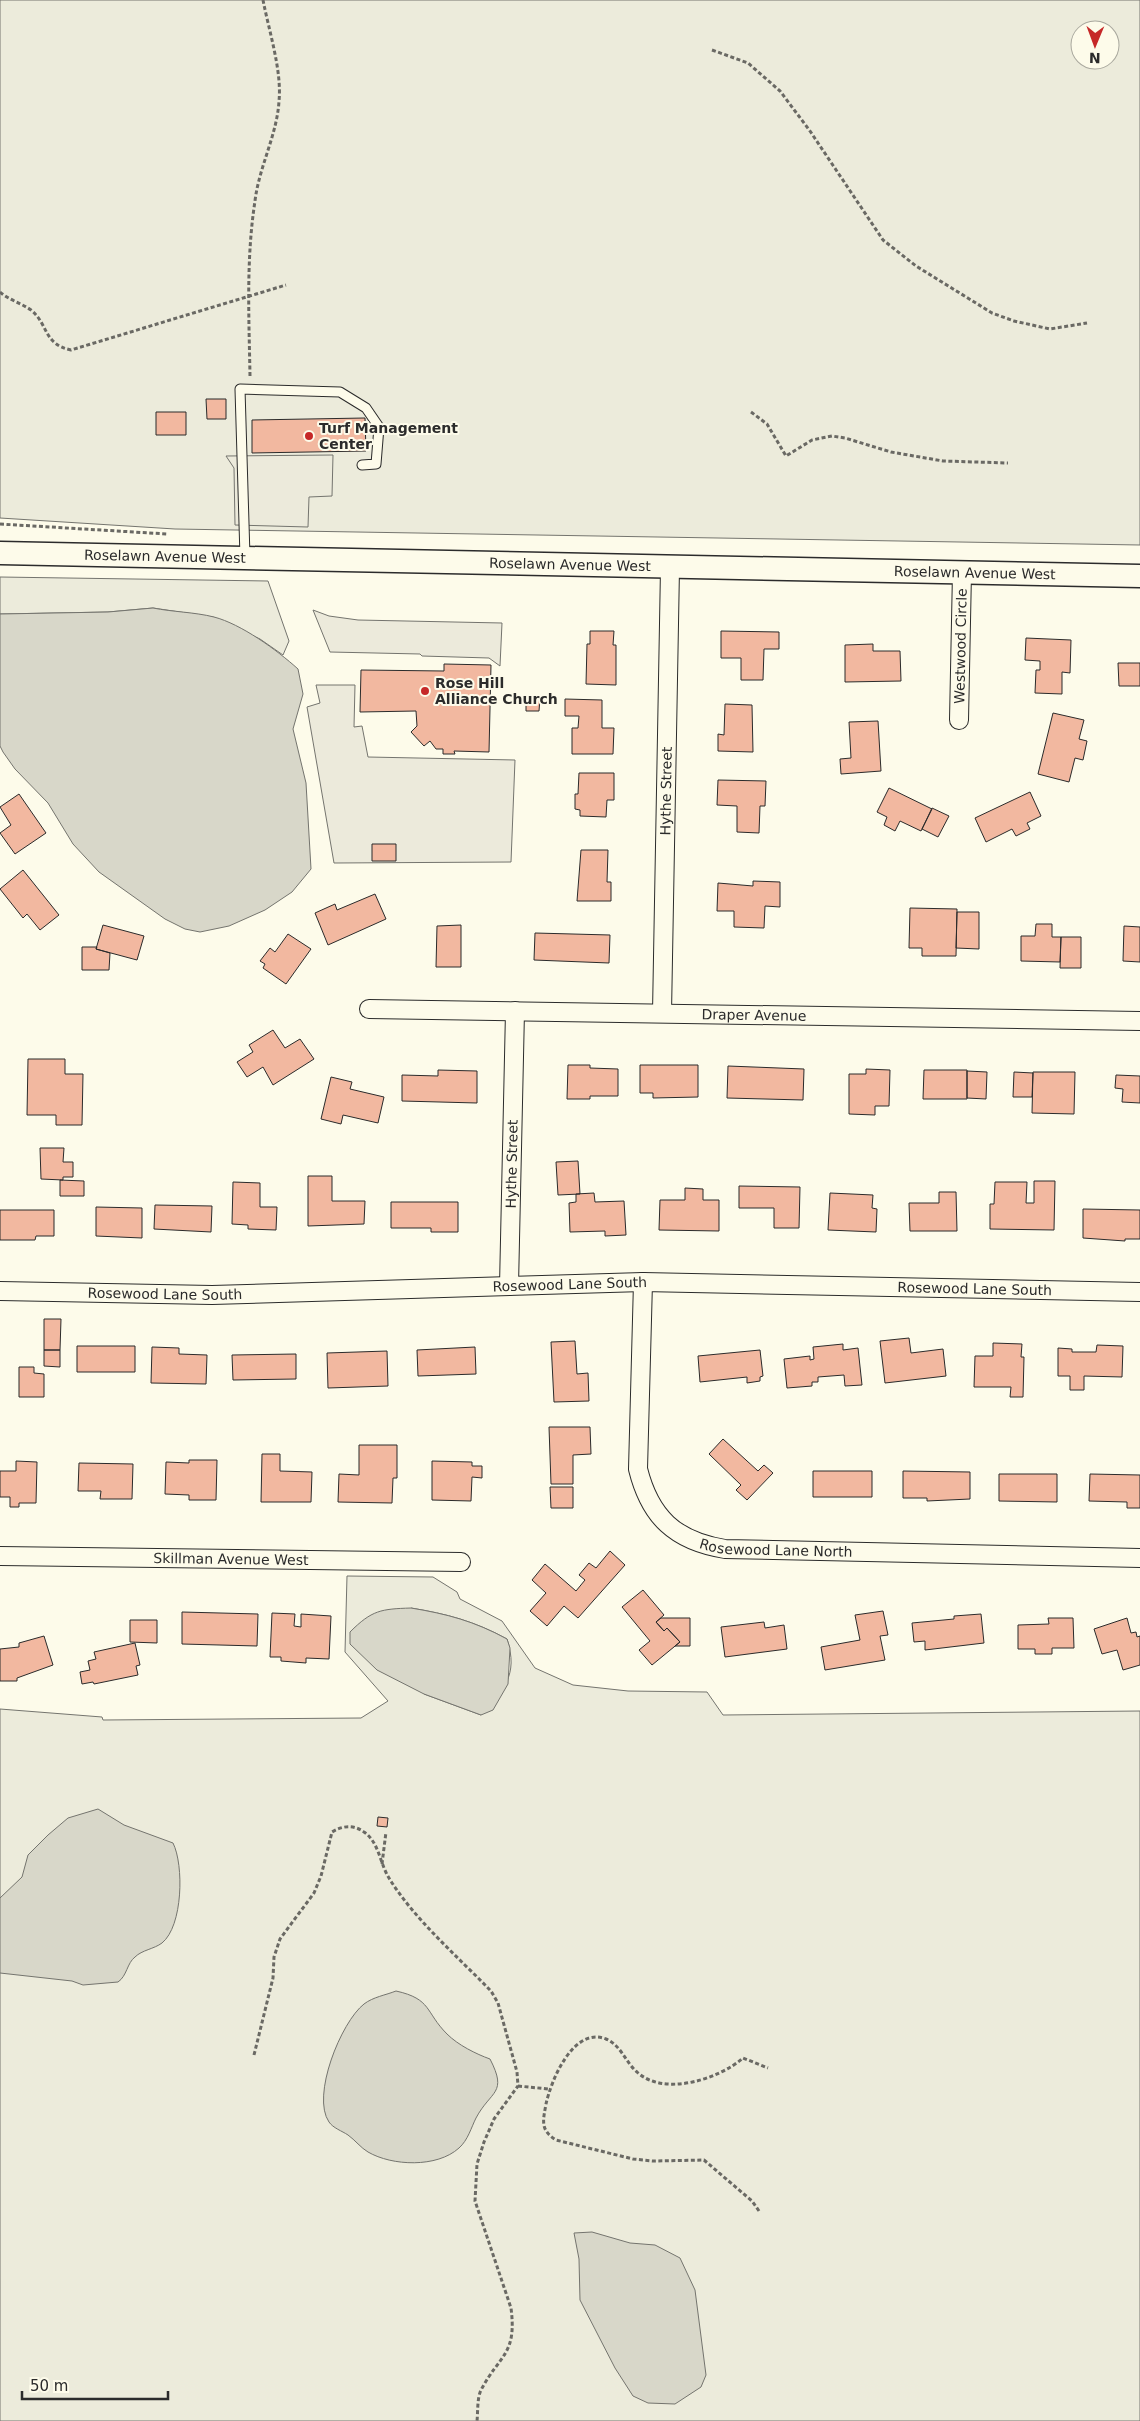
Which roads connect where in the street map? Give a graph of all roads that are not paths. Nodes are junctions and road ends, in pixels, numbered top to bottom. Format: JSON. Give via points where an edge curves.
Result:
{"nodes":[{"id":1,"x":362,"y":465,"type":"dead end"},
{"id":2,"x":0,"y":553,"type":"edge"},
{"id":3,"x":246,"y":559,"type":"junction"},
{"id":4,"x":670,"y":568,"type":"junction"},
{"id":5,"x":962,"y":572,"type":"junction"},
{"id":6,"x":1140,"y":576,"type":"edge"},
{"id":7,"x":959,"y":720,"type":"dead end"},
{"id":8,"x":369,"y":1009,"type":"dead end"},
{"id":9,"x":516,"y":1011,"type":"junction"},
{"id":10,"x":662,"y":1014,"type":"junction"},
{"id":11,"x":1140,"y":1021,"type":"edge"},
{"id":12,"x":643,"y":1282,"type":"junction"},
{"id":13,"x":509,"y":1286,"type":"junction"},
{"id":14,"x":0,"y":1291,"type":"edge"},
{"id":15,"x":1140,"y":1292,"type":"edge"},
{"id":16,"x":0,"y":1556,"type":"edge"},
{"id":17,"x":1140,"y":1558,"type":"edge"},
{"id":18,"x":462,"y":1562,"type":"dead end"}],
"edges":[{"from":1,"to":3,"type":"lane","via":[[376,464],[379,427],[366,408],[340,392],[240,389]]},
{"from":2,"to":3,"type":"street","name":"Roselawn Avenue West"},
{"from":3,"to":4,"type":"street","name":"Roselawn Avenue West"},
{"from":4,"to":5,"type":"street","name":"Roselawn Avenue West"},
{"from":4,"to":10,"type":"street","name":"Hythe Street"},
{"from":5,"to":6,"type":"street","name":"Roselawn Avenue West"},
{"from":5,"to":7,"type":"street","name":"Westwood Circle"},
{"from":8,"to":9,"type":"street","name":"Draper Avenue"},
{"from":9,"to":10,"type":"street","name":"Draper Avenue"},
{"from":9,"to":13,"type":"street","name":"Hythe Street"},
{"from":10,"to":11,"type":"street","name":"Draper Avenue"},
{"from":12,"to":13,"type":"street","name":"Rosewood Lane South"},
{"from":12,"to":15,"type":"street","name":"Rosewood Lane South"},
{"from":12,"to":17,"type":"street","name":"Rosewood Lane North","via":[[638,1469],[643,1489],[653,1508],[684,1537],[725,1549]]},
{"from":13,"to":14,"type":"street","name":"Rosewood Lane South","via":[[212,1295]]},
{"from":16,"to":18,"type":"street","name":"Skillman Avenue West"}]}
